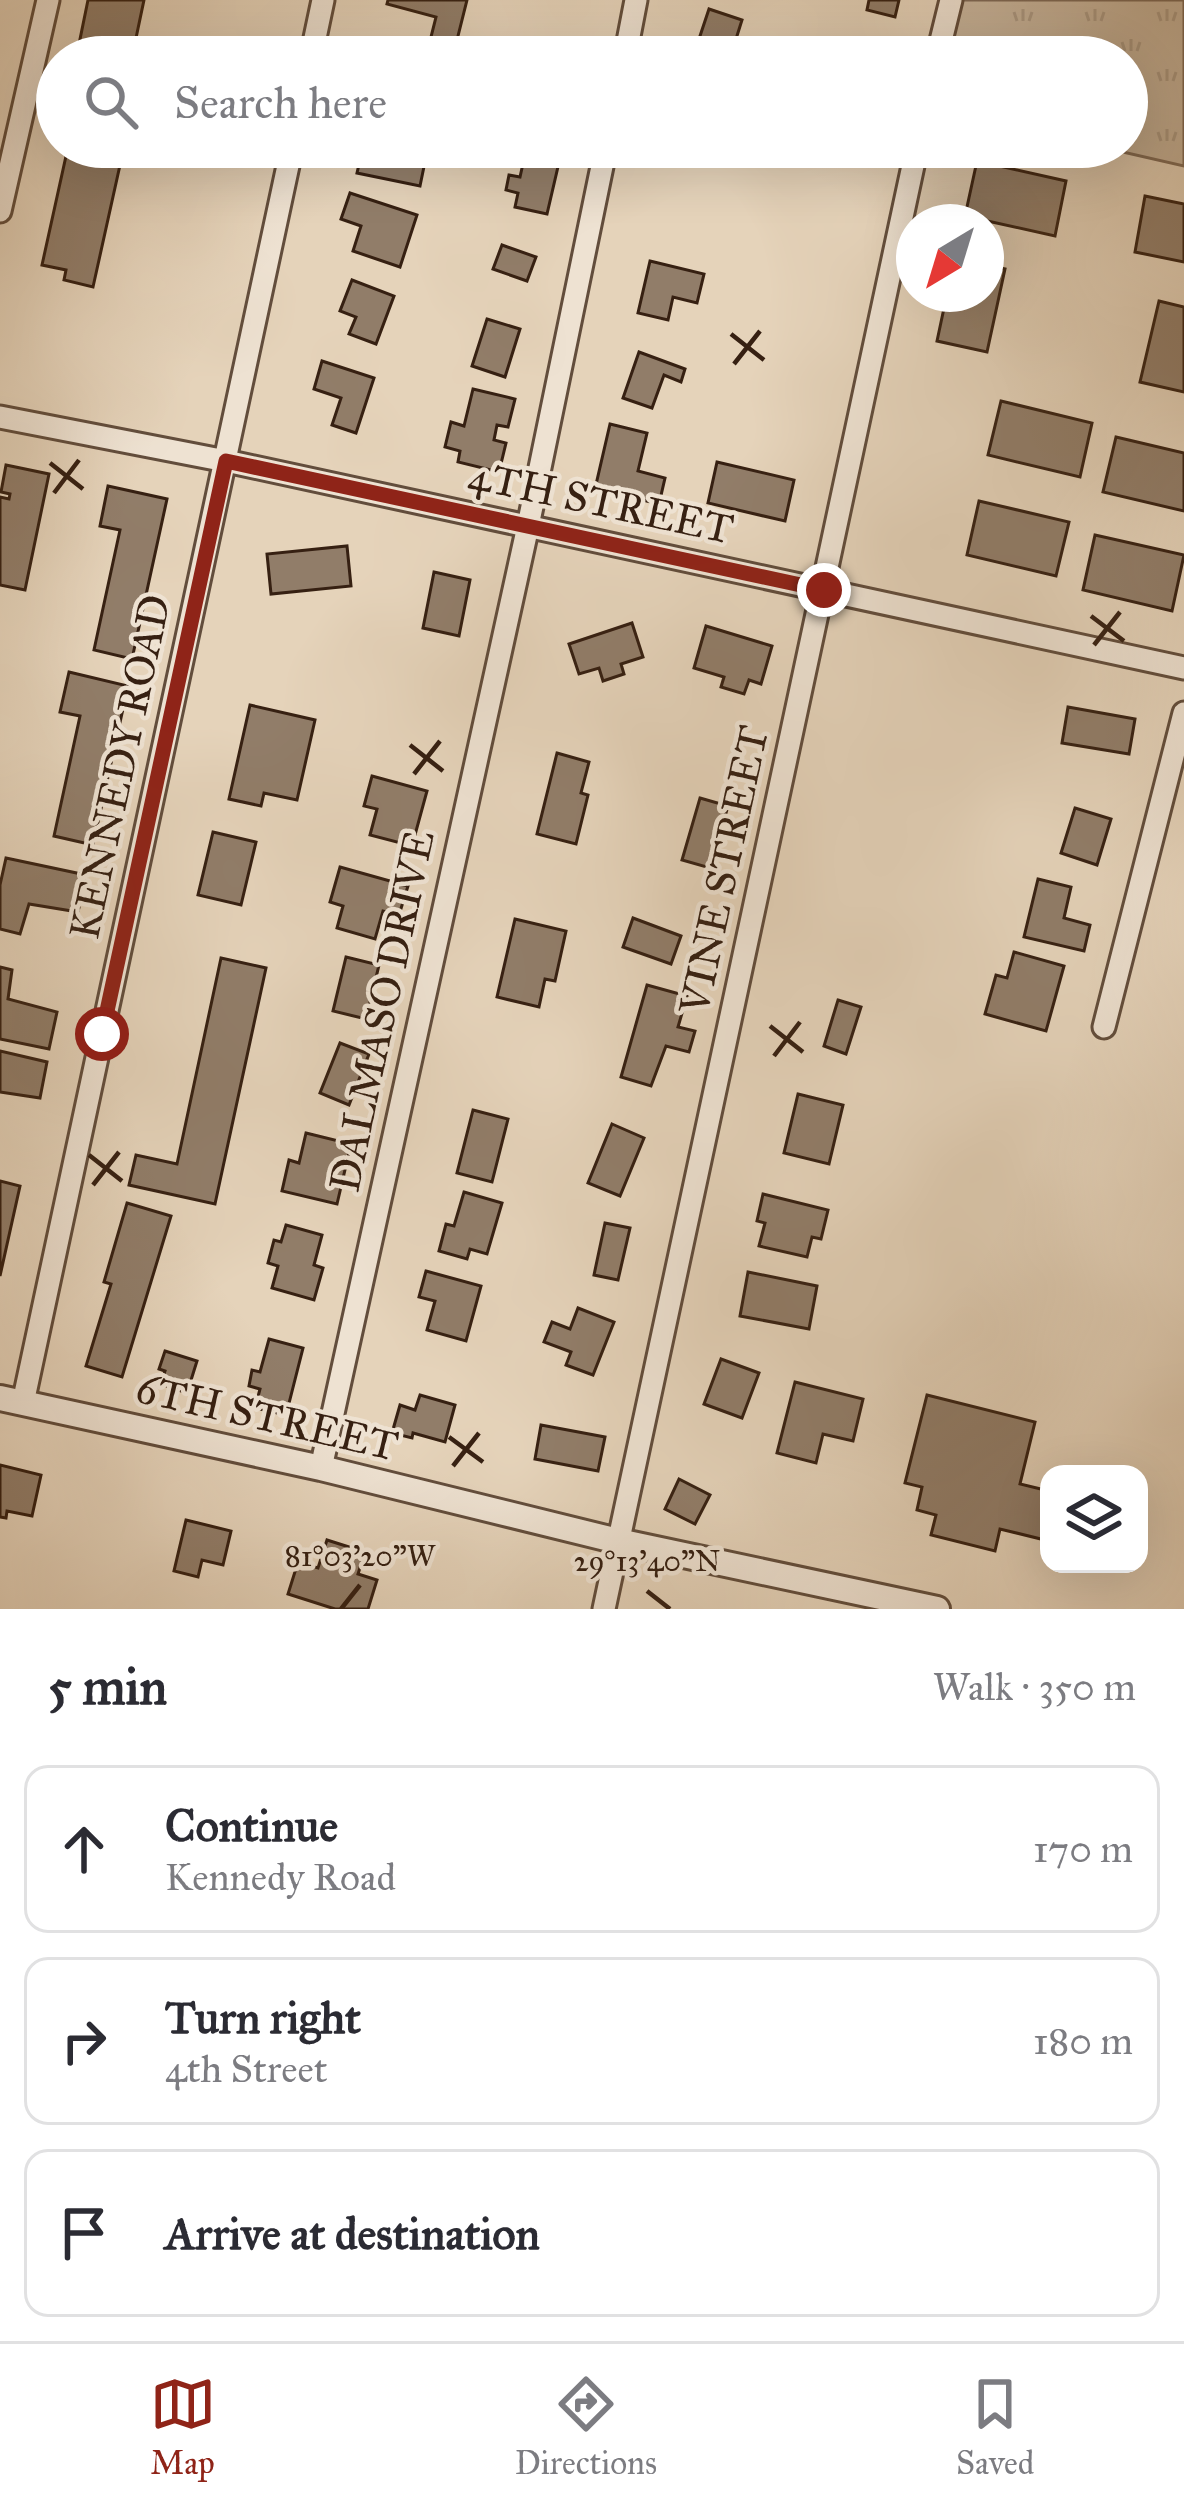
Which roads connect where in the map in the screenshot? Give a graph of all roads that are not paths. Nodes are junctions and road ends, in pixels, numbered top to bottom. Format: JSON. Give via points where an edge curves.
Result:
{"nodes":[{"id":1,"x":48,"y":0,"type":"edge"},
{"id":2,"x":323,"y":0,"type":"edge"},
{"id":3,"x":637,"y":0,"type":"edge"},
{"id":4,"x":951,"y":0,"type":"edge"},
{"id":5,"x":40,"y":36,"type":"edge"},
{"id":6,"x":315,"y":36,"type":"edge"},
{"id":7,"x":629,"y":36,"type":"edge"},
{"id":8,"x":943,"y":36,"type":"edge"},
{"id":9,"x":36,"y":53,"type":"edge"},
{"id":10,"x":288,"y":168,"type":"edge"},
{"id":11,"x":602,"y":168,"type":"edge"},
{"id":12,"x":913,"y":168,"type":"edge"},
{"id":13,"x":0,"y":211,"type":"edge"},
{"id":14,"x":0,"y":417,"type":"edge"},
{"id":15,"x":226,"y":461,"type":"junction"},
{"id":16,"x":528,"y":526,"type":"junction"},
{"id":17,"x":824,"y":590,"type":"junction"},
{"id":18,"x":1184,"y":668,"type":"edge"},
{"id":19,"x":1184,"y":713,"type":"edge"},
{"id":20,"x":1104,"y":1027,"type":"dead end"},
{"id":21,"x":11,"y":1400,"type":"edge"},
{"id":22,"x":322,"y":1468,"type":"junction"},
{"id":23,"x":618,"y":1540,"type":"junction"},
{"id":24,"x":604,"y":1609,"type":"edge"},
{"id":25,"x":937,"y":1609,"type":"edge"}],
"edges":[{"from":1,"to":5,"type":"street"},
{"from":2,"to":6,"type":"street"},
{"from":3,"to":7,"type":"street"},
{"from":4,"to":8,"type":"street"},
{"from":9,"to":13,"type":"street"},
{"from":10,"to":15,"type":"street","name":"KENNEDY ROAD"},
{"from":11,"to":16,"type":"street","name":"DALMASO DRIVE"},
{"from":12,"to":17,"type":"street","name":"VINE STREET"},
{"from":14,"to":15,"type":"street","name":"4TH STREET"},
{"from":15,"to":16,"type":"street","name":"4TH STREET"},
{"from":15,"to":21,"type":"street","name":"KENNEDY ROAD"},
{"from":16,"to":17,"type":"street","name":"4TH STREET"},
{"from":16,"to":22,"type":"street","name":"DALMASO DRIVE"},
{"from":17,"to":18,"type":"street","name":"4TH STREET"},
{"from":17,"to":23,"type":"street","name":"VINE STREET"},
{"from":19,"to":20,"type":"street"},
{"from":21,"to":22,"type":"street","name":"6TH STREET"},
{"from":22,"to":23,"type":"street","name":"6TH STREET"},
{"from":23,"to":24,"type":"street","name":"VINE STREET"},
{"from":23,"to":25,"type":"street","name":"6TH STREET"}]}
